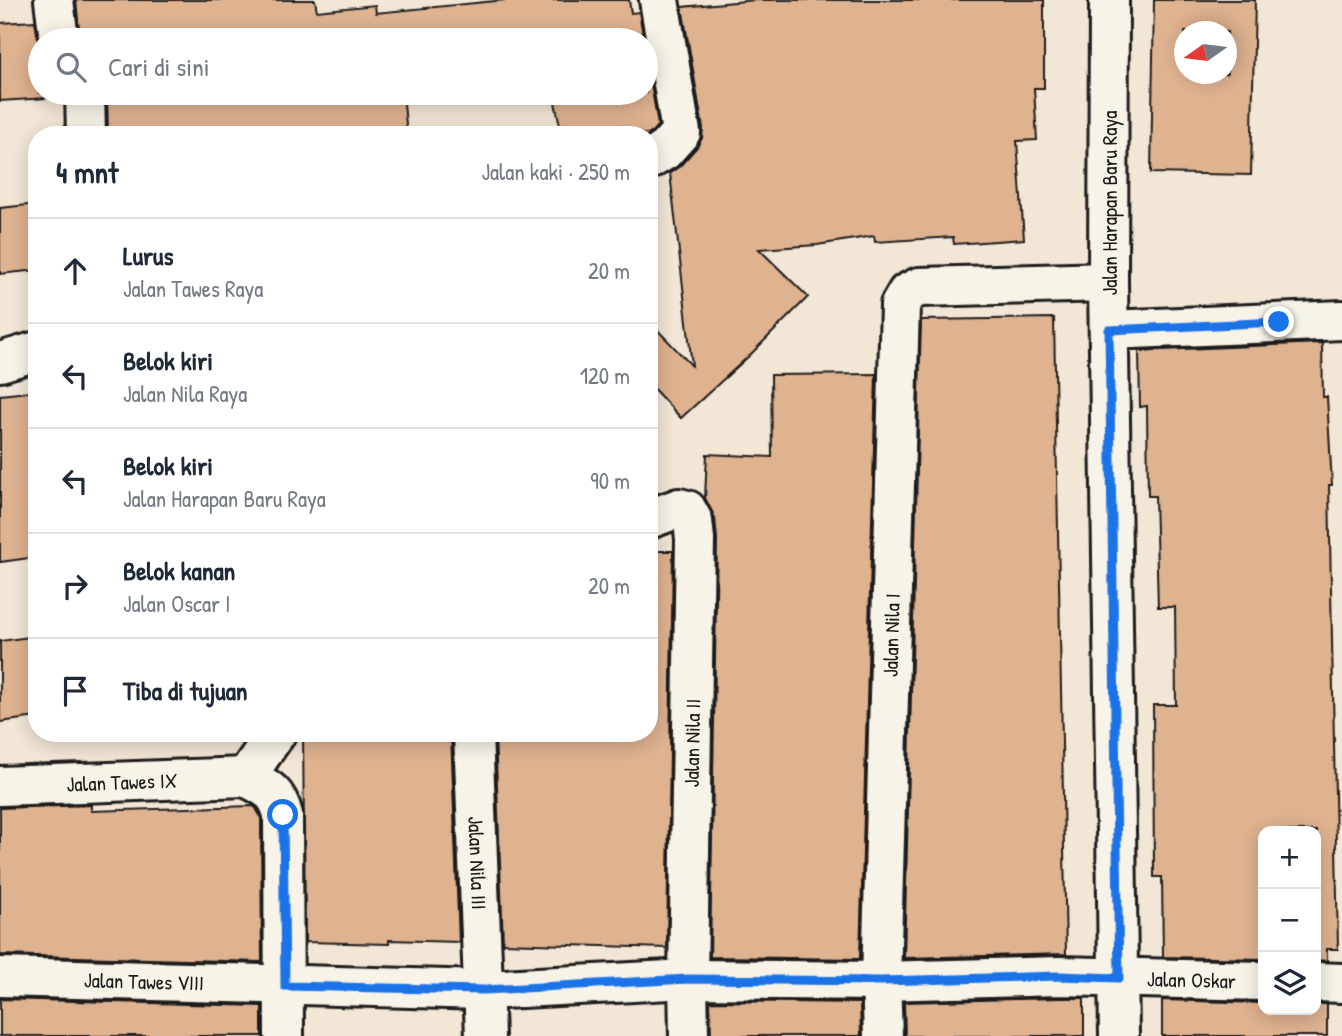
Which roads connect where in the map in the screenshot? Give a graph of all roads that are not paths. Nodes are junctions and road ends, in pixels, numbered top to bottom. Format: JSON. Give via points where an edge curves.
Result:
{"nodes":[{"id":1,"x":54,"y":0,"type":"edge"},
{"id":2,"x":659,"y":0,"type":"edge"},
{"id":3,"x":1109,"y":0,"type":"edge"},
{"id":4,"x":58,"y":28,"type":"edge"},
{"id":5,"x":85,"y":105,"type":"edge"},
{"id":6,"x":86,"y":126,"type":"edge"},
{"id":7,"x":658,"y":155,"type":"edge"},
{"id":8,"x":1108,"y":282,"type":"junction"},
{"id":9,"x":1342,"y":320,"type":"edge"},
{"id":10,"x":1109,"y":330,"type":"junction"},
{"id":11,"x":28,"y":354,"type":"edge"},
{"id":12,"x":0,"y":362,"type":"edge"},
{"id":13,"x":658,"y":516,"type":"edge"},
{"id":14,"x":267,"y":742,"type":"edge"},
{"id":15,"x":473,"y":742,"type":"edge"},
{"id":16,"x":246,"y":776,"type":"junction"},
{"id":17,"x":0,"y":786,"type":"edge"},
{"id":18,"x":0,"y":978,"type":"edge"},
{"id":19,"x":1119,"y":978,"type":"junction"},
{"id":20,"x":688,"y":979,"type":"junction"},
{"id":21,"x":881,"y":981,"type":"junction"},
{"id":22,"x":1258,"y":981,"type":"edge"},
{"id":23,"x":1321,"y":982,"type":"edge"},
{"id":24,"x":1342,"y":983,"type":"edge"},
{"id":25,"x":285,"y":986,"type":"junction"},
{"id":26,"x":484,"y":990,"type":"junction"},
{"id":27,"x":284,"y":1036,"type":"edge"},
{"id":28,"x":485,"y":1036,"type":"edge"},
{"id":29,"x":689,"y":1036,"type":"edge"},
{"id":30,"x":883,"y":1036,"type":"edge"},
{"id":31,"x":1119,"y":1036,"type":"edge"}],
"edges":[{"from":1,"to":4,"type":"street"},
{"from":2,"to":7,"type":"street","via":[[681,125],[679,136]]},
{"from":3,"to":8,"type":"street","name":"Jalan Harapan Baru Raya"},
{"from":5,"to":6,"type":"street"},
{"from":8,"to":10,"type":"street","name":"Jalan Harapan Baru Raya"},
{"from":8,"to":21,"type":"street","name":"Jalan Nila I","via":[[919,288],[907,293],[900,304]]},
{"from":9,"to":10,"type":"street"},
{"from":10,"to":19,"type":"street","name":"Jalan Harapan Baru Raya"},
{"from":11,"to":12,"type":"street"},
{"from":13,"to":20,"type":"street","name":"Jalan Nila II","via":[[687,510],[695,539]]},
{"from":14,"to":16,"type":"street"},
{"from":15,"to":26,"type":"street","name":"Jalan Nila III"},
{"from":16,"to":17,"type":"street","name":"Jalan Tawes IX"},
{"from":16,"to":25,"type":"street","via":[[279,799],[283,815]]},
{"from":18,"to":25,"type":"street","name":"Jalan Tawes VIII"},
{"from":19,"to":21,"type":"street","name":"Jalan Oskar"},
{"from":19,"to":22,"type":"street","name":"Jalan Oskar"},
{"from":19,"to":31,"type":"street","name":"Jalan Harapan Baru Raya"},
{"from":20,"to":21,"type":"street","name":"Jalan Oskar"},
{"from":20,"to":26,"type":"street","name":"Jalan Tawes VIII"},
{"from":20,"to":29,"type":"street","name":"Jalan Nila II"},
{"from":21,"to":30,"type":"street","name":"Jalan Nila I"},
{"from":23,"to":24,"type":"street"},
{"from":25,"to":26,"type":"street","name":"Jalan Tawes VIII"},
{"from":25,"to":27,"type":"street"},
{"from":26,"to":28,"type":"street","name":"Jalan Nila III"}]}
